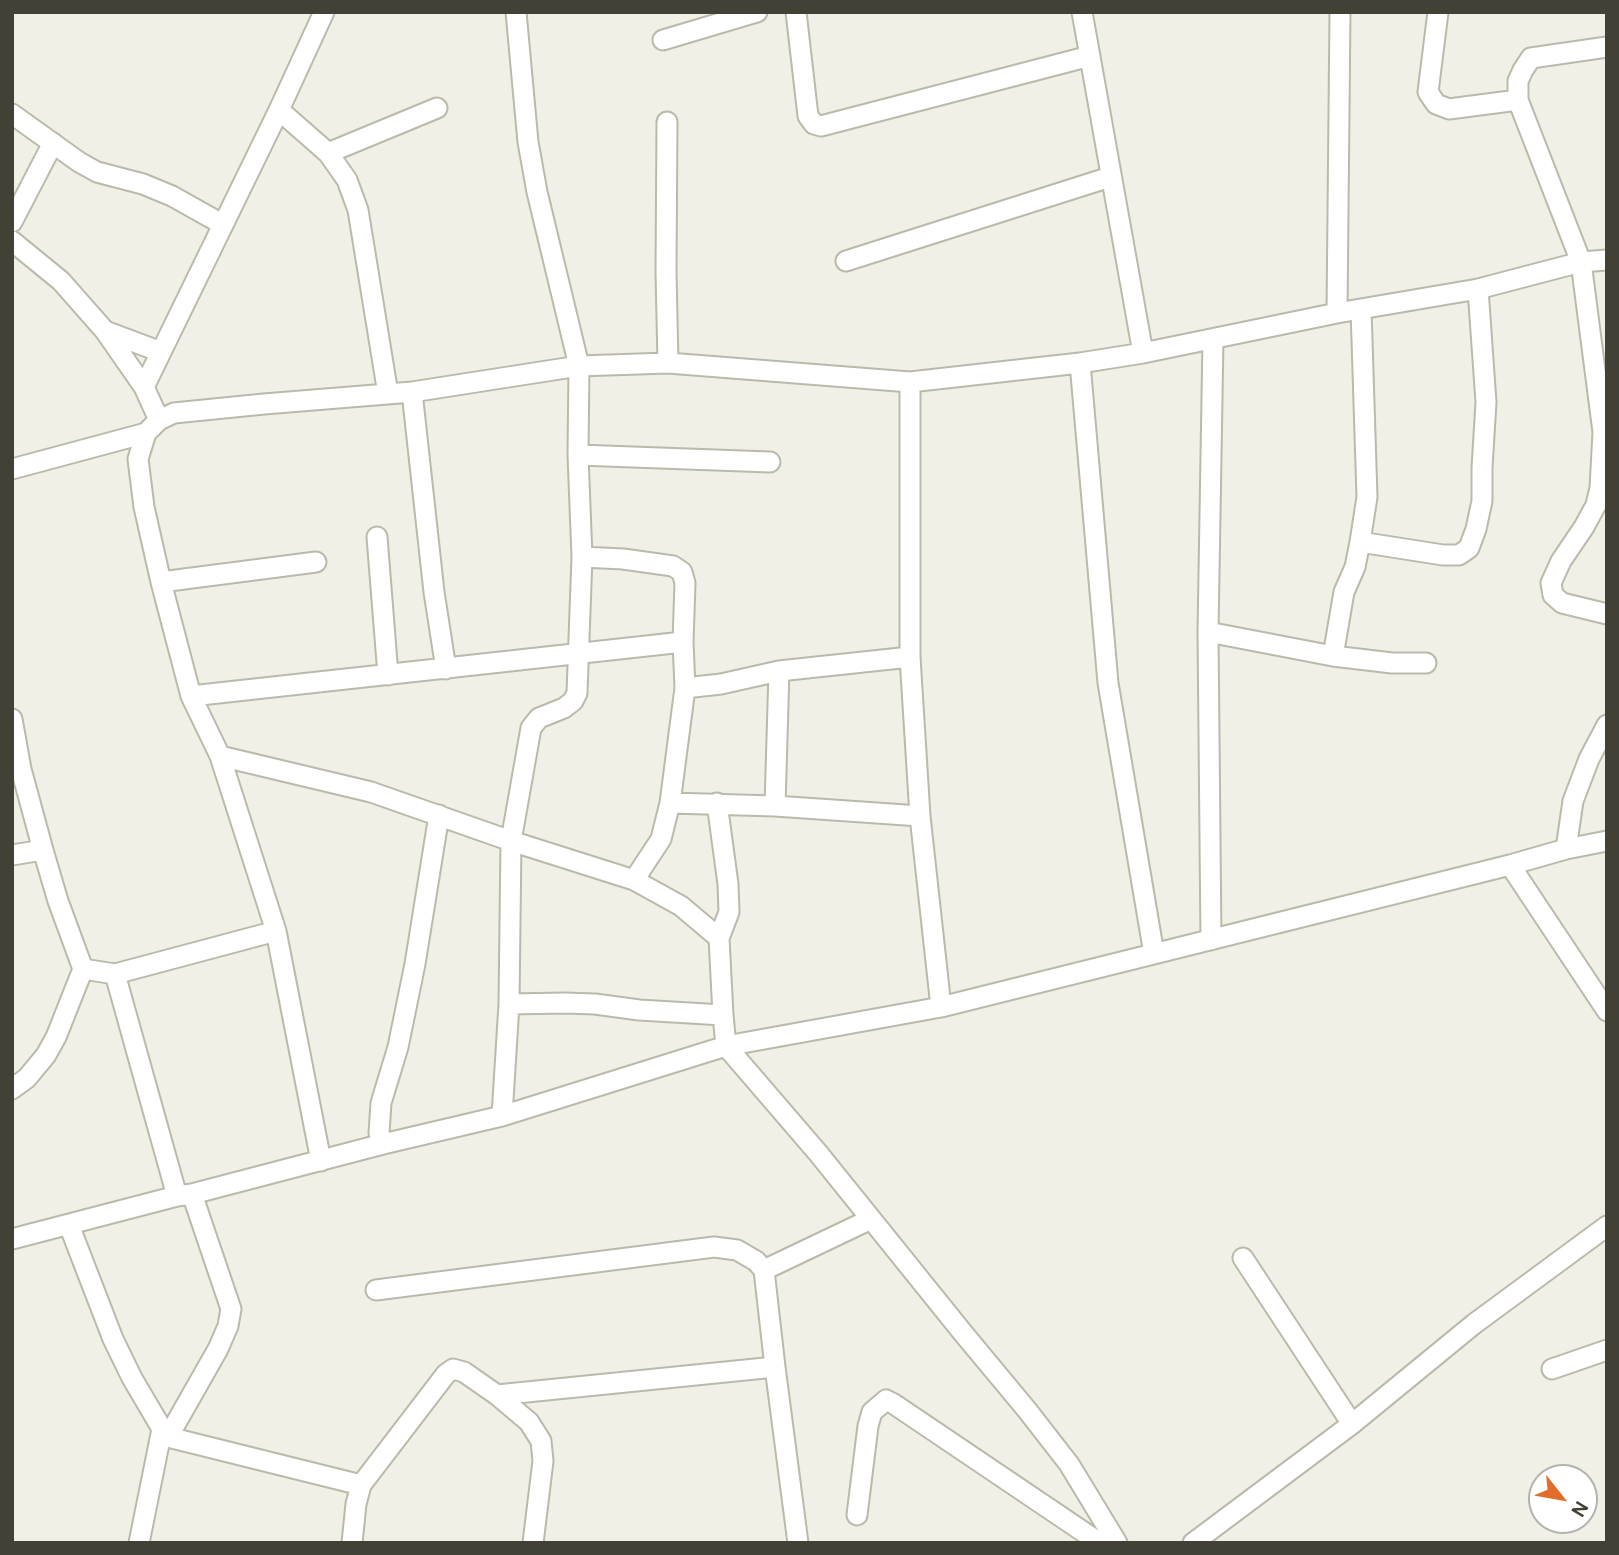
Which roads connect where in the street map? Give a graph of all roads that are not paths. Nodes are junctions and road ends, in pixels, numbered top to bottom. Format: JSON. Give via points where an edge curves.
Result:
{"nodes":[{"id":1,"x":324,"y":12,"type":"edge"},
{"id":2,"x":516,"y":12,"type":"edge"},
{"id":3,"x":757,"y":12,"type":"edge"},
{"id":4,"x":796,"y":12,"type":"edge"},
{"id":5,"x":1082,"y":12,"type":"edge"},
{"id":6,"x":1339,"y":12,"type":"edge"},
{"id":7,"x":1438,"y":12,"type":"edge"},
{"id":8,"x":663,"y":40,"type":"dead end"},
{"id":9,"x":1607,"y":47,"type":"edge"},
{"id":10,"x":1090,"y":56,"type":"junction"},
{"id":11,"x":1518,"y":100,"type":"junction"},
{"id":12,"x":437,"y":108,"type":"dead end"},
{"id":13,"x":279,"y":110,"type":"junction"},
{"id":14,"x":12,"y":114,"type":"edge"},
{"id":15,"x":667,"y":122,"type":"dead end"},
{"id":16,"x":53,"y":144,"type":"junction"},
{"id":17,"x":328,"y":153,"type":"junction"},
{"id":18,"x":1111,"y":177,"type":"junction"},
{"id":19,"x":12,"y":222,"type":"edge"},
{"id":20,"x":222,"y":224,"type":"junction"},
{"id":21,"x":12,"y":240,"type":"edge"},
{"id":22,"x":1607,"y":260,"type":"edge"},
{"id":23,"x":846,"y":261,"type":"dead end"},
{"id":24,"x":1581,"y":262,"type":"junction"},
{"id":25,"x":1478,"y":289,"type":"junction"},
{"id":26,"x":1361,"y":309,"type":"junction"},
{"id":27,"x":1337,"y":313,"type":"junction"},
{"id":28,"x":105,"y":331,"type":"junction"},
{"id":29,"x":1213,"y":339,"type":"junction"},
{"id":30,"x":161,"y":352,"type":"junction"},
{"id":31,"x":1143,"y":353,"type":"junction"},
{"id":32,"x":668,"y":363,"type":"junction"},
{"id":33,"x":1080,"y":363,"type":"junction"},
{"id":34,"x":579,"y":366,"type":"junction"},
{"id":35,"x":910,"y":383,"type":"junction"},
{"id":36,"x":144,"y":387,"type":"junction"},
{"id":37,"x":412,"y":392,"type":"junction"},
{"id":38,"x":388,"y":394,"type":"junction"},
{"id":39,"x":152,"y":427,"type":"junction"},
{"id":40,"x":578,"y":455,"type":"junction"},
{"id":41,"x":770,"y":462,"type":"dead end"},
{"id":42,"x":12,"y":469,"type":"edge"},
{"id":43,"x":377,"y":537,"type":"dead end"},
{"id":44,"x":1360,"y":542,"type":"junction"},
{"id":45,"x":582,"y":557,"type":"junction"},
{"id":46,"x":316,"y":562,"type":"dead end"},
{"id":47,"x":161,"y":582,"type":"junction"},
{"id":48,"x":1607,"y":614,"type":"edge"},
{"id":49,"x":1208,"y":632,"type":"junction"},
{"id":50,"x":683,"y":642,"type":"junction"},
{"id":51,"x":577,"y":653,"type":"junction"},
{"id":52,"x":1333,"y":656,"type":"junction"},
{"id":53,"x":909,"y":657,"type":"junction"},
{"id":54,"x":1426,"y":663,"type":"dead end"},
{"id":55,"x":446,"y":669,"type":"junction"},
{"id":56,"x":779,"y":671,"type":"junction"},
{"id":57,"x":388,"y":675,"type":"junction"},
{"id":58,"x":685,"y":688,"type":"junction"},
{"id":59,"x":191,"y":696,"type":"junction"},
{"id":60,"x":12,"y":719,"type":"edge"},
{"id":61,"x":1607,"y":725,"type":"edge"},
{"id":62,"x":220,"y":756,"type":"junction"},
{"id":63,"x":670,"y":803,"type":"junction"},
{"id":64,"x":717,"y":803,"type":"junction"},
{"id":65,"x":775,"y":806,"type":"junction"},
{"id":66,"x":439,"y":815,"type":"junction"},
{"id":67,"x":920,"y":816,"type":"junction"},
{"id":68,"x":511,"y":841,"type":"junction"},
{"id":69,"x":1607,"y":841,"type":"edge"},
{"id":70,"x":1566,"y":849,"type":"junction"},
{"id":71,"x":43,"y":850,"type":"junction"},
{"id":72,"x":12,"y":855,"type":"edge"},
{"id":73,"x":1510,"y":865,"type":"junction"},
{"id":74,"x":634,"y":880,"type":"junction"},
{"id":75,"x":276,"y":931,"type":"junction"},
{"id":76,"x":719,"y":938,"type":"junction"},
{"id":77,"x":1211,"y":940,"type":"junction"},
{"id":78,"x":1154,"y":954,"type":"junction"},
{"id":79,"x":83,"y":969,"type":"junction"},
{"id":80,"x":115,"y":974,"type":"junction"},
{"id":81,"x":509,"y":1004,"type":"junction"},
{"id":82,"x":941,"y":1007,"type":"junction"},
{"id":83,"x":1607,"y":1011,"type":"edge"},
{"id":84,"x":723,"y":1016,"type":"junction"},
{"id":85,"x":726,"y":1046,"type":"junction"},
{"id":86,"x":12,"y":1089,"type":"edge"},
{"id":87,"x":502,"y":1116,"type":"junction"},
{"id":88,"x":383,"y":1144,"type":"junction"},
{"id":89,"x":321,"y":1161,"type":"junction"},
{"id":90,"x":185,"y":1195,"type":"junction"},
{"id":91,"x":871,"y":1219,"type":"junction"},
{"id":92,"x":69,"y":1225,"type":"junction"},
{"id":93,"x":1607,"y":1226,"type":"edge"},
{"id":94,"x":12,"y":1239,"type":"edge"},
{"id":95,"x":1242,"y":1258,"type":"dead end"},
{"id":96,"x":764,"y":1269,"type":"junction"},
{"id":97,"x":376,"y":1290,"type":"dead end"},
{"id":98,"x":1607,"y":1350,"type":"edge"},
{"id":99,"x":775,"y":1367,"type":"junction"},
{"id":100,"x":1552,"y":1369,"type":"dead end"},
{"id":101,"x":497,"y":1395,"type":"junction"},
{"id":102,"x":1352,"y":1424,"type":"junction"},
{"id":103,"x":165,"y":1433,"type":"junction"},
{"id":104,"x":361,"y":1485,"type":"junction"},
{"id":105,"x":857,"y":1515,"type":"dead end"},
{"id":106,"x":139,"y":1543,"type":"edge"},
{"id":107,"x":352,"y":1543,"type":"edge"},
{"id":108,"x":533,"y":1543,"type":"edge"},
{"id":109,"x":798,"y":1543,"type":"edge"},
{"id":110,"x":1100,"y":1543,"type":"edge"},
{"id":111,"x":1117,"y":1543,"type":"edge"},
{"id":112,"x":1193,"y":1543,"type":"edge"}],
"edges":[{"from":1,"to":13,"type":"street"},
{"from":2,"to":34,"type":"street","via":[[528,142]]},
{"from":3,"to":8,"type":"street"},
{"from":4,"to":10,"type":"street","via":[[808,116],[821,126]]},
{"from":5,"to":10,"type":"street"},
{"from":6,"to":27,"type":"street"},
{"from":7,"to":11,"type":"street","via":[[1428,92],[1436,104],[1449,109]]},
{"from":9,"to":11,"type":"street","via":[[1531,58],[1518,81]]},
{"from":10,"to":18,"type":"street"},
{"from":11,"to":24,"type":"street"},
{"from":12,"to":17,"type":"street"},
{"from":13,"to":17,"type":"street"},
{"from":13,"to":20,"type":"street"},
{"from":14,"to":16,"type":"street"},
{"from":15,"to":32,"type":"street"},
{"from":16,"to":19,"type":"street"},
{"from":16,"to":20,"type":"street","via":[[97,172],[172,196]]},
{"from":17,"to":38,"type":"street","via":[[347,180],[358,210]]},
{"from":18,"to":23,"type":"street"},
{"from":18,"to":31,"type":"street"},
{"from":20,"to":30,"type":"street"},
{"from":21,"to":28,"type":"street","via":[[61,281]]},
{"from":22,"to":24,"type":"street"},
{"from":24,"to":25,"type":"street"},
{"from":24,"to":48,"type":"street","via":[[1603,432],[1600,488],[1596,505],[1551,583],[1553,595],[1562,603]]},
{"from":25,"to":26,"type":"street"},
{"from":25,"to":44,"type":"street","via":[[1486,402],[1482,501],[1469,548],[1459,555],[1443,555]]},
{"from":26,"to":27,"type":"street"},
{"from":26,"to":44,"type":"street","via":[[1367,497]]},
{"from":27,"to":29,"type":"street"},
{"from":28,"to":30,"type":"street"},
{"from":28,"to":36,"type":"street"},
{"from":29,"to":31,"type":"street"},
{"from":29,"to":49,"type":"street"},
{"from":30,"to":36,"type":"street"},
{"from":31,"to":33,"type":"street"},
{"from":32,"to":34,"type":"street"},
{"from":32,"to":35,"type":"street"},
{"from":33,"to":35,"type":"street"},
{"from":33,"to":78,"type":"street","via":[[1108,683]]},
{"from":34,"to":37,"type":"street"},
{"from":34,"to":40,"type":"street"},
{"from":35,"to":53,"type":"street"},
{"from":36,"to":39,"type":"street"},
{"from":37,"to":38,"type":"street"},
{"from":37,"to":55,"type":"street"},
{"from":38,"to":39,"type":"street","via":[[174,413]]},
{"from":39,"to":42,"type":"street"},
{"from":39,"to":47,"type":"street","via":[[138,459]]},
{"from":40,"to":41,"type":"street"},
{"from":40,"to":45,"type":"street"},
{"from":43,"to":57,"type":"street"},
{"from":44,"to":52,"type":"street","via":[[1344,592]]},
{"from":45,"to":50,"type":"street","via":[[673,566],[682,572]]},
{"from":45,"to":51,"type":"street"},
{"from":46,"to":47,"type":"street"},
{"from":47,"to":59,"type":"street"},
{"from":49,"to":52,"type":"street"},
{"from":49,"to":77,"type":"street"},
{"from":50,"to":51,"type":"street"},
{"from":50,"to":58,"type":"street"},
{"from":51,"to":55,"type":"street"},
{"from":51,"to":68,"type":"street","via":[[573,701],[539,718],[531,728]]},
{"from":52,"to":54,"type":"street"},
{"from":53,"to":56,"type":"street"},
{"from":53,"to":67,"type":"street"},
{"from":55,"to":57,"type":"street"},
{"from":56,"to":58,"type":"street"},
{"from":56,"to":65,"type":"street"},
{"from":57,"to":59,"type":"street"},
{"from":58,"to":63,"type":"street"},
{"from":59,"to":62,"type":"street"},
{"from":60,"to":71,"type":"street"},
{"from":61,"to":70,"type":"street","via":[[1573,801]]},
{"from":62,"to":66,"type":"street","via":[[371,792]]},
{"from":62,"to":75,"type":"street"},
{"from":63,"to":64,"type":"street"},
{"from":63,"to":74,"type":"street","via":[[661,839]]},
{"from":64,"to":65,"type":"street"},
{"from":64,"to":76,"type":"street","via":[[729,912]]},
{"from":65,"to":67,"type":"street"},
{"from":66,"to":68,"type":"street"},
{"from":66,"to":88,"type":"street","via":[[412,977],[381,1103]]},
{"from":67,"to":82,"type":"street"},
{"from":68,"to":74,"type":"street"},
{"from":68,"to":81,"type":"street"},
{"from":69,"to":70,"type":"street"},
{"from":70,"to":73,"type":"street"},
{"from":71,"to":72,"type":"street"},
{"from":71,"to":79,"type":"street"},
{"from":73,"to":77,"type":"street"},
{"from":73,"to":83,"type":"street"},
{"from":74,"to":76,"type":"street","via":[[681,906]]},
{"from":75,"to":80,"type":"street"},
{"from":75,"to":89,"type":"street"},
{"from":76,"to":84,"type":"street"},
{"from":77,"to":78,"type":"street"},
{"from":78,"to":82,"type":"street"},
{"from":79,"to":80,"type":"street"},
{"from":79,"to":86,"type":"street","via":[[57,1037],[27,1078]]},
{"from":80,"to":90,"type":"street"},
{"from":81,"to":84,"type":"street","via":[[596,1004]]},
{"from":81,"to":87,"type":"street"},
{"from":82,"to":85,"type":"street"},
{"from":84,"to":85,"type":"street"},
{"from":85,"to":87,"type":"street"},
{"from":85,"to":91,"type":"street"},
{"from":87,"to":88,"type":"street"},
{"from":88,"to":89,"type":"street"},
{"from":89,"to":90,"type":"street"},
{"from":90,"to":92,"type":"street"},
{"from":90,"to":103,"type":"street","via":[[231,1309],[218,1349]]},
{"from":91,"to":96,"type":"street"},
{"from":91,"to":111,"type":"street","via":[[1069,1464]]},
{"from":92,"to":94,"type":"street"},
{"from":92,"to":103,"type":"street","via":[[113,1339]]},
{"from":93,"to":102,"type":"street","via":[[1475,1324]]},
{"from":95,"to":102,"type":"street"},
{"from":96,"to":97,"type":"street","via":[[737,1250],[713,1247]]},
{"from":96,"to":99,"type":"street"},
{"from":98,"to":100,"type":"street"},
{"from":99,"to":101,"type":"street"},
{"from":99,"to":109,"type":"street"},
{"from":101,"to":104,"type":"street","via":[[453,1369]]},
{"from":101,"to":108,"type":"street","via":[[529,1422],[541,1441],[543,1461]]},
{"from":102,"to":112,"type":"street"},
{"from":103,"to":104,"type":"street"},
{"from":103,"to":106,"type":"street"},
{"from":104,"to":107,"type":"street"},
{"from":105,"to":110,"type":"street","via":[[868,1426],[872,1412],[886,1400]]}]}
